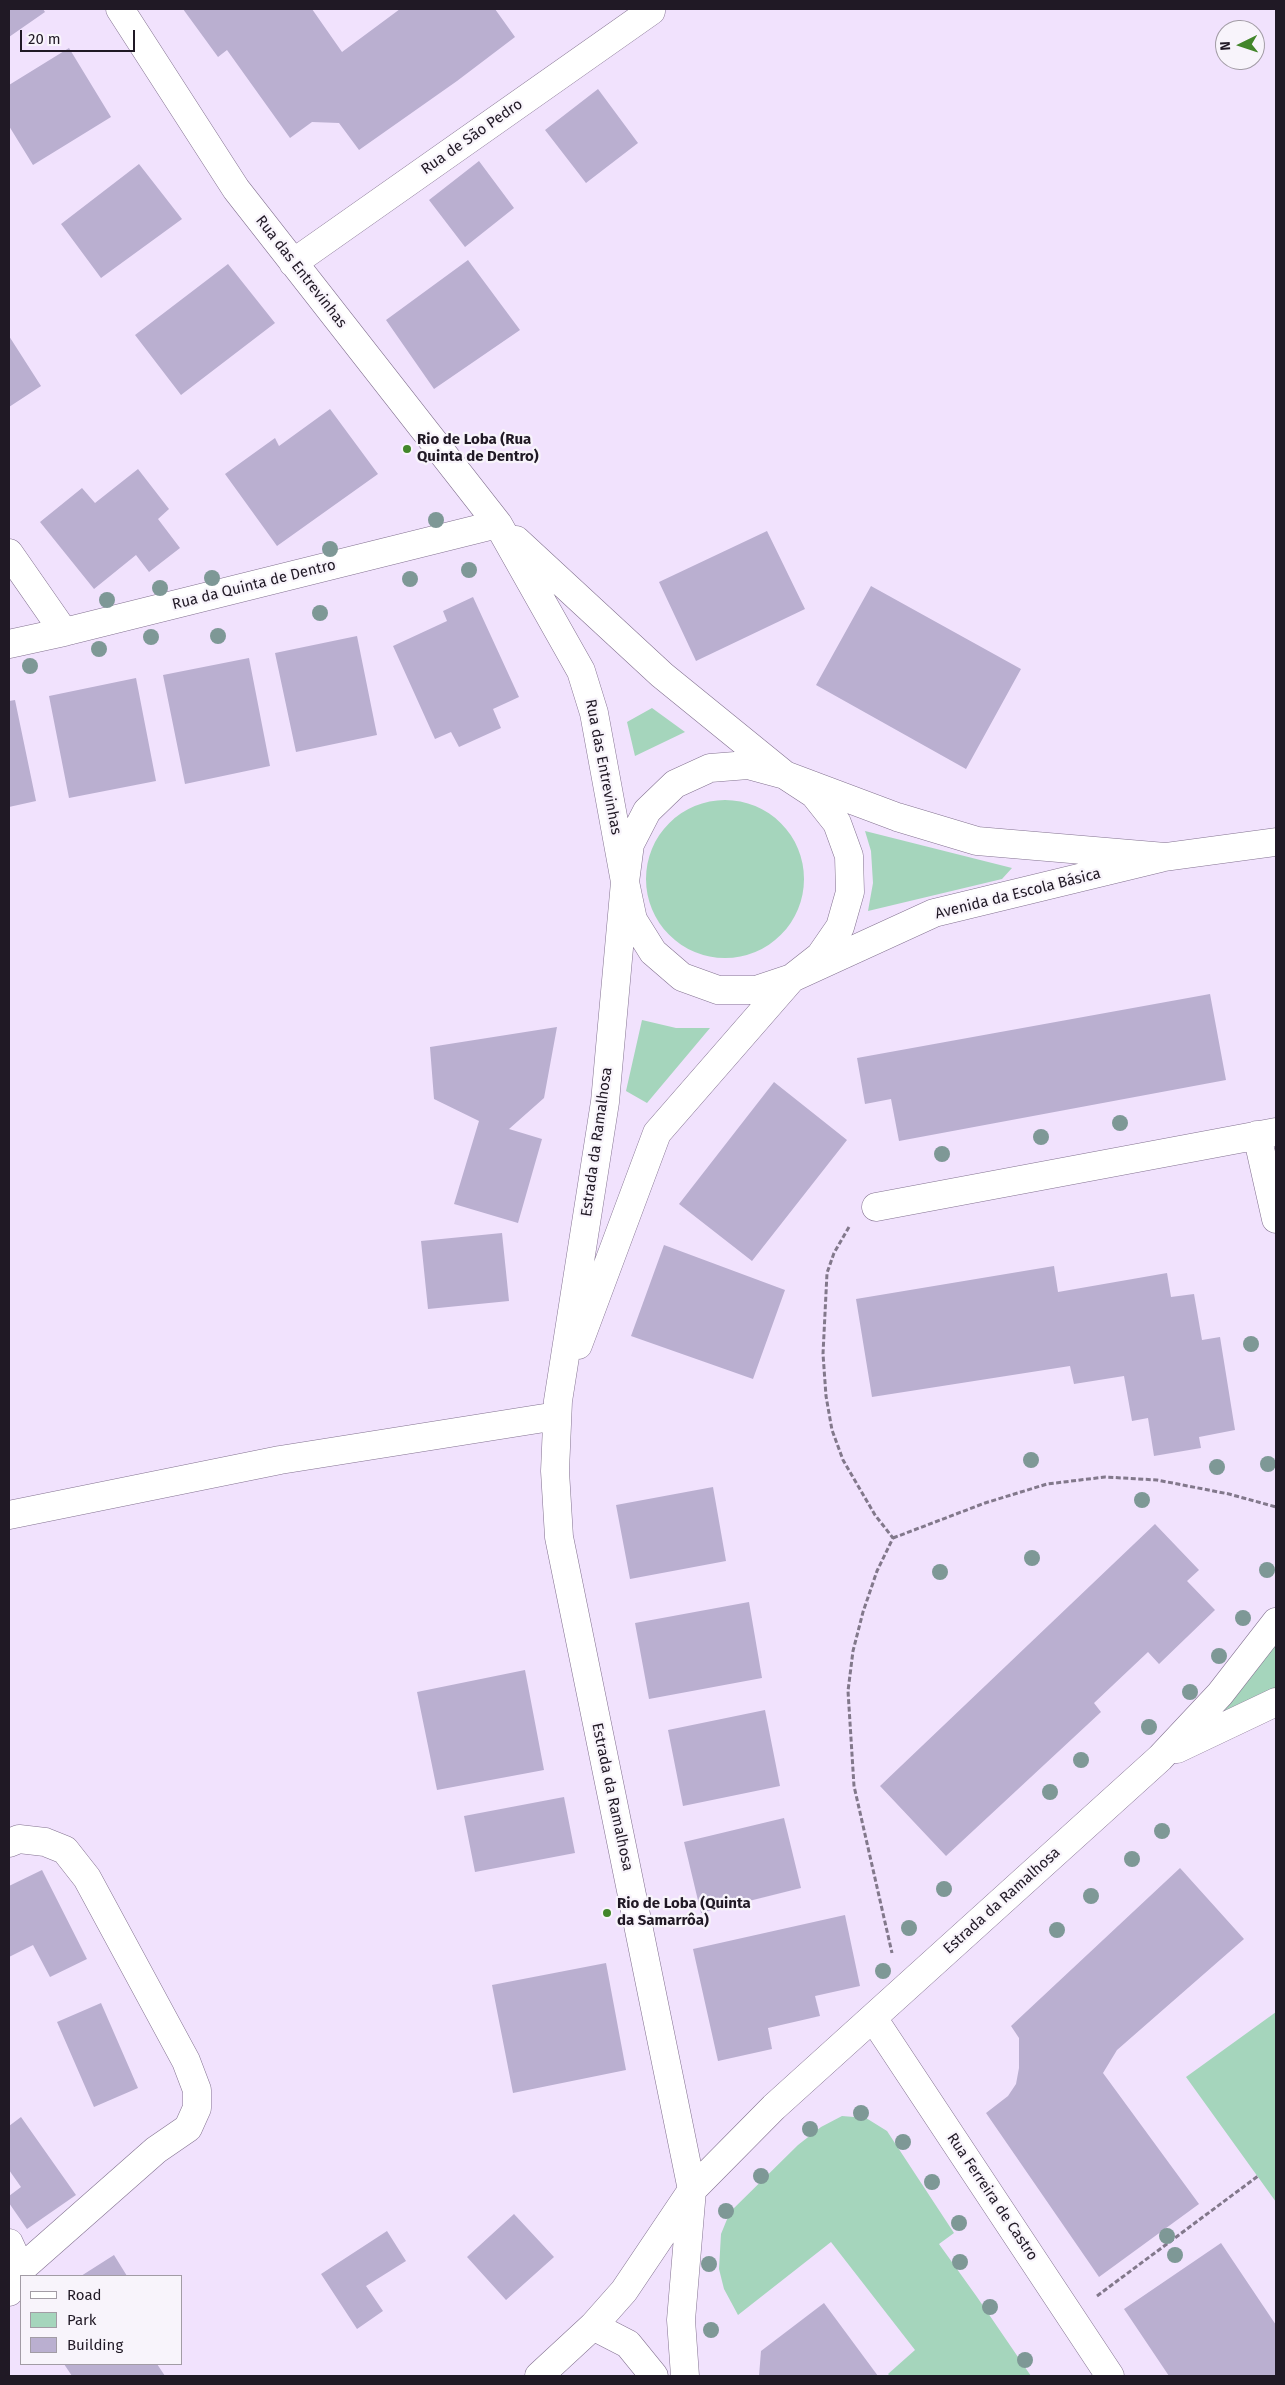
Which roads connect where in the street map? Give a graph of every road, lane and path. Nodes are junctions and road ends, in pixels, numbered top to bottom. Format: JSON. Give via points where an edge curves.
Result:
{"nodes":[{"id":1,"x":120,"y":9,"type":"edge"},
{"id":2,"x":651,"y":11,"type":"dead end"},
{"id":3,"x":293,"y":263,"type":"junction"},
{"id":4,"x":498,"y":524,"type":"junction"},
{"id":5,"x":9,"y":553,"type":"edge"},
{"id":6,"x":64,"y":632,"type":"junction"},
{"id":7,"x":9,"y":644,"type":"edge"},
{"id":8,"x":785,"y":775,"type":"junction"},
{"id":9,"x":1276,"y":842,"type":"edge"},
{"id":10,"x":1165,"y":857,"type":"junction"},
{"id":11,"x":625,"y":882,"type":"junction"},
{"id":12,"x":792,"y":978,"type":"junction"},
{"id":13,"x":1267,"y":1133,"type":"edge"},
{"id":14,"x":876,"y":1207,"type":"joint"},
{"id":15,"x":1276,"y":1219,"type":"edge"},
{"id":16,"x":557,"y":1409,"type":"junction"},
{"id":17,"x":1276,"y":1507,"type":"edge"},
{"id":18,"x":9,"y":1515,"type":"edge"},
{"id":19,"x":893,"y":1538,"type":"junction"},
{"id":20,"x":1276,"y":1622,"type":"edge"},
{"id":21,"x":1276,"y":1702,"type":"edge"},
{"id":22,"x":1160,"y":1758,"type":"junction"},
{"id":23,"x":9,"y":1842,"type":"edge"},
{"id":24,"x":903,"y":1992,"type":"junction"},
{"id":25,"x":873,"y":2018,"type":"junction"},
{"id":26,"x":1258,"y":2176,"type":"dead end"},
{"id":27,"x":692,"y":2190,"type":"junction"},
{"id":28,"x":9,"y":2243,"type":"edge"},
{"id":29,"x":20,"y":2275,"type":"edge"},
{"id":30,"x":15,"y":2280,"type":"edge"},
{"id":31,"x":1071,"y":2316,"type":"junction"},
{"id":32,"x":593,"y":2326,"type":"junction"},
{"id":33,"x":539,"y":2376,"type":"edge"},
{"id":34,"x":654,"y":2376,"type":"edge"},
{"id":35,"x":685,"y":2376,"type":"edge"},
{"id":36,"x":1110,"y":2376,"type":"edge"}],
"edges":[{"from":1,"to":3,"type":"street","name":"Rua das Entrevinhas","via":[[236,189]]},
{"from":2,"to":3,"type":"street","name":"Rua de São Pedro"},
{"from":3,"to":4,"type":"street","name":"Rua das Entrevinhas"},
{"from":4,"to":6,"type":"street","name":"Rua da Quinta de Dentro"},
{"from":4,"to":8,"type":"street","name":"Rua das Entrevinhas","via":[[662,675]]},
{"from":4,"to":11,"type":"street","name":"Rua das Entrevinhas","via":[[581,671],[594,713]]},
{"from":5,"to":6,"type":"street"},
{"from":6,"to":7,"type":"street","name":"Rua da Quinta de Dentro"},
{"from":8,"to":10,"type":"street","name":"Avenida da Escola Básica","via":[[897,817],[977,840]]},
{"from":8,"to":11,"type":"street","name":"Avenida da Escola Básica","via":[[748,765],[710,768],[675,784],[647,810],[630,844]]},
{"from":8,"to":12,"type":"street","name":"Avenida da Escola Básica","via":[[814,794],[837,823],[849,856],[850,892],[840,926],[820,956]]},
{"from":9,"to":10,"type":"street","name":"Avenida da Escola Básica"},
{"from":10,"to":12,"type":"street","name":"Avenida da Escola Básica","via":[[934,913]]},
{"from":11,"to":12,"type":"street","name":"Avenida da Escola Básica","via":[[633,920],[653,952],[682,976],[718,990],[756,990]]},
{"from":11,"to":16,"type":"street","name":"Estrada da Ramalhosa","via":[[605,1102]]},
{"from":12,"to":16,"type":"street","name":"Estrada da Ramalhosa","via":[[657,1134]]},
{"from":13,"to":14,"type":"street"},
{"from":13,"to":15,"type":"street"},
{"from":14,"to":19,"type":"path","via":[[850,1227],[832,1260],[826,1281],[823,1354],[832,1430],[843,1460],[875,1515]]},
{"from":16,"to":18,"type":"street","via":[[280,1460]]},
{"from":16,"to":27,"type":"street","name":"Estrada da Ramalhosa","via":[[555,1471],[559,1538]]},
{"from":17,"to":19,"type":"path","via":[[1157,1480],[1106,1477],[1046,1484]]},
{"from":19,"to":24,"type":"path","via":[[863,1612],[853,1651],[848,1691],[854,1786]]},
{"from":20,"to":22,"type":"street","via":[[1220,1694]]},
{"from":21,"to":22,"type":"street"},
{"from":22,"to":24,"type":"street","name":"Estrada da Ramalhosa"},
{"from":23,"to":29,"type":"street","via":[[19,1839],[45,1842],[65,1850],[87,1878],[186,2061],[197,2090],[197,2108],[188,2128],[156,2150]]},
{"from":24,"to":25,"type":"street","name":"Estrada da Ramalhosa"},
{"from":25,"to":27,"type":"street","name":"Estrada da Ramalhosa","via":[[774,2107]]},
{"from":25,"to":31,"type":"street","name":"Rua Ferreira de Castro"},
{"from":26,"to":31,"type":"path"},
{"from":27,"to":32,"type":"street","name":"Estrada da Ramalhosa","via":[[624,2291]]},
{"from":27,"to":35,"type":"street","via":[[681,2320]]},
{"from":28,"to":30,"type":"street"},
{"from":31,"to":36,"type":"street","name":"Rua Ferreira de Castro"},
{"from":32,"to":33,"type":"street","name":"Estrada da Ramalhosa"},
{"from":32,"to":34,"type":"street","via":[[628,2344]]}]}
